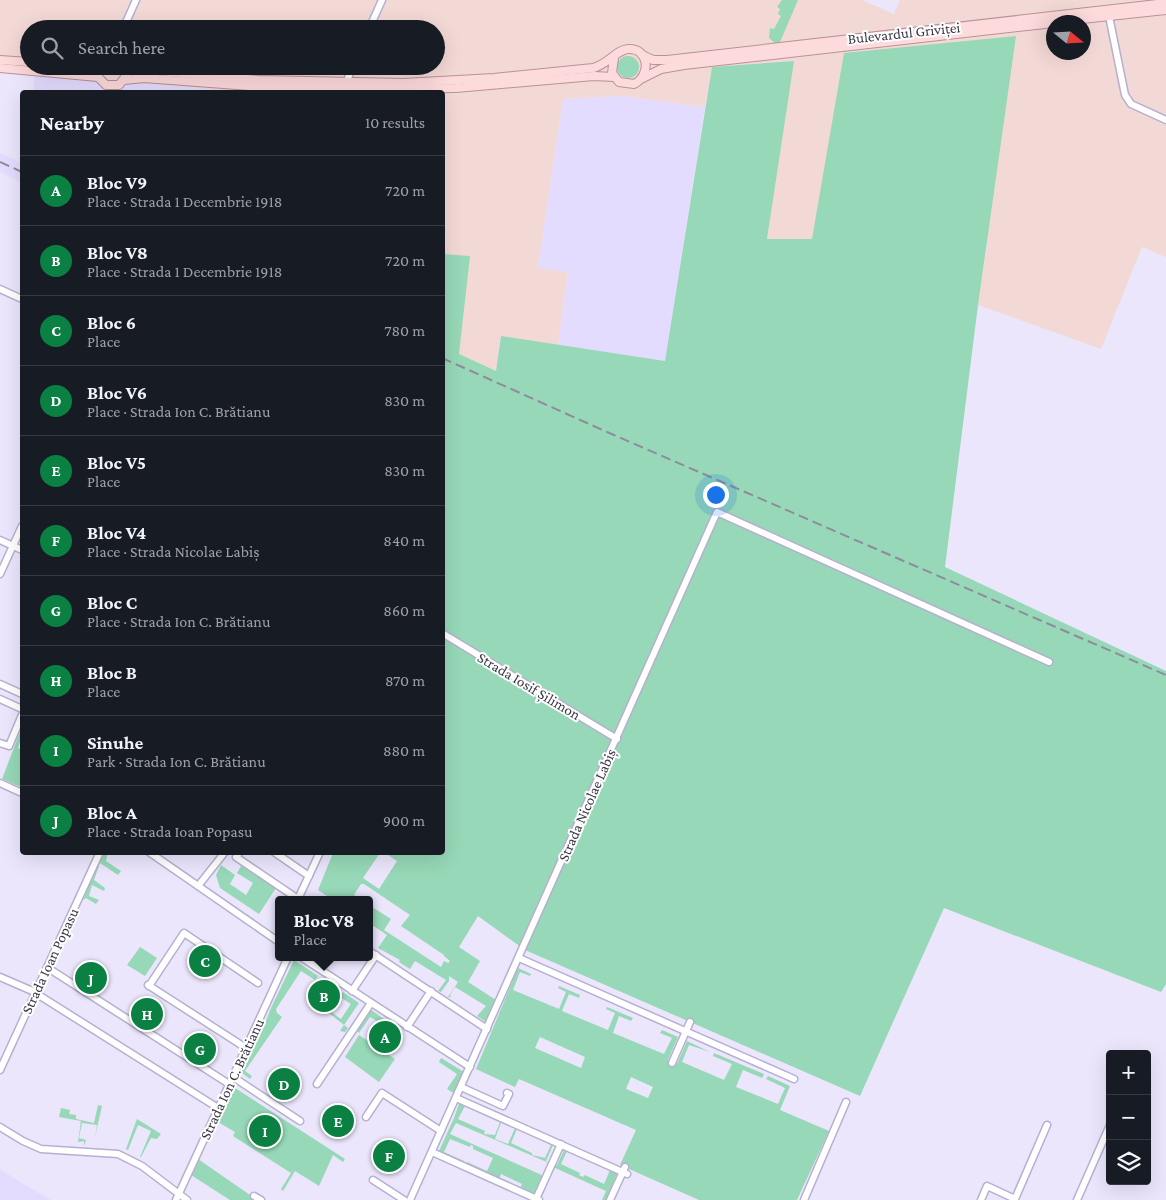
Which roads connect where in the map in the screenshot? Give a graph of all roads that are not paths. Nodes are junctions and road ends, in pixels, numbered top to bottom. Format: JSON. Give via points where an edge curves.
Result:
{"nodes":[{"id":1,"x":136,"y":0,"type":"edge"},
{"id":2,"x":382,"y":0,"type":"edge"},
{"id":3,"x":1166,"y":3,"type":"edge"},
{"id":4,"x":1166,"y":10,"type":"edge"},
{"id":5,"x":1108,"y":16,"type":"junction"},
{"id":6,"x":1091,"y":18,"type":"edge"},
{"id":7,"x":127,"y":20,"type":"edge"},
{"id":8,"x":374,"y":20,"type":"edge"},
{"id":9,"x":1046,"y":23,"type":"edge"},
{"id":10,"x":642,"y":55,"type":"junction"},
{"id":11,"x":614,"y":58,"type":"junction"},
{"id":12,"x":0,"y":60,"type":"edge"},
{"id":13,"x":20,"y":61,"type":"edge"},
{"id":14,"x":0,"y":68,"type":"edge"},
{"id":15,"x":20,"y":70,"type":"edge"},
{"id":16,"x":76,"y":75,"type":"edge"},
{"id":17,"x":124,"y":75,"type":"edge"},
{"id":18,"x":207,"y":75,"type":"edge"},
{"id":19,"x":349,"y":75,"type":"edge"},
{"id":20,"x":98,"y":77,"type":"joint"},
{"id":21,"x":614,"y":77,"type":"junction"},
{"id":22,"x":643,"y":78,"type":"junction"},
{"id":23,"x":124,"y":80,"type":"junction"},
{"id":24,"x":346,"y":83,"type":"junction"},
{"id":25,"x":1166,"y":120,"type":"edge"},
{"id":26,"x":0,"y":289,"type":"edge"},
{"id":27,"x":20,"y":298,"type":"edge"},
{"id":28,"x":20,"y":531,"type":"edge"},
{"id":29,"x":0,"y":540,"type":"edge"},
{"id":30,"x":14,"y":546,"type":"junction"},
{"id":31,"x":20,"y":549,"type":"edge"},
{"id":32,"x":0,"y":574,"type":"edge"},
{"id":33,"x":445,"y":635,"type":"edge"},
{"id":34,"x":1049,"y":662,"type":"dead end"},
{"id":35,"x":0,"y":684,"type":"edge"},
{"id":36,"x":20,"y":693,"type":"edge"},
{"id":37,"x":0,"y":699,"type":"edge"},
{"id":38,"x":20,"y":708,"type":"edge"},
{"id":39,"x":20,"y":720,"type":"edge"},
{"id":40,"x":617,"y":739,"type":"junction"},
{"id":41,"x":0,"y":743,"type":"edge"},
{"id":42,"x":0,"y":783,"type":"edge"},
{"id":43,"x":20,"y":792,"type":"edge"},
{"id":44,"x":99,"y":855,"type":"edge"},
{"id":45,"x":153,"y":855,"type":"edge"},
{"id":46,"x":223,"y":855,"type":"edge"},
{"id":47,"x":238,"y":855,"type":"edge"},
{"id":48,"x":278,"y":855,"type":"edge"},
{"id":49,"x":319,"y":855,"type":"edge"},
{"id":50,"x":309,"y":876,"type":"junction"},
{"id":51,"x":198,"y":886,"type":"junction"},
{"id":52,"x":294,"y":896,"type":"edge"},
{"id":53,"x":299,"y":896,"type":"edge"},
{"id":54,"x":275,"y":939,"type":"edge"},
{"id":55,"x":373,"y":953,"type":"edge"},
{"id":56,"x":376,"y":955,"type":"junction"},
{"id":57,"x":519,"y":958,"type":"junction"},
{"id":58,"x":373,"y":960,"type":"edge"},
{"id":59,"x":286,"y":961,"type":"edge"},
{"id":60,"x":307,"y":961,"type":"edge"},
{"id":61,"x":372,"y":961,"type":"edge"},
{"id":62,"x":48,"y":968,"type":"junction"},
{"id":63,"x":0,"y":977,"type":"edge"},
{"id":64,"x":258,"y":983,"type":"dead end"},
{"id":65,"x":352,"y":991,"type":"junction"},
{"id":66,"x":431,"y":991,"type":"junction"},
{"id":67,"x":37,"y":993,"type":"junction"},
{"id":68,"x":370,"y":1003,"type":"junction"},
{"id":69,"x":690,"y":1022,"type":"dead end"},
{"id":70,"x":407,"y":1027,"type":"junction"},
{"id":71,"x":488,"y":1029,"type":"junction"},
{"id":72,"x":686,"y":1031,"type":"junction"},
{"id":73,"x":246,"y":1048,"type":"junction"},
{"id":74,"x":3,"y":1056,"type":"edge"},
{"id":75,"x":672,"y":1063,"type":"dead end"},
{"id":76,"x":470,"y":1067,"type":"junction"},
{"id":77,"x":0,"y":1068,"type":"edge"},
{"id":78,"x":233,"y":1077,"type":"junction"},
{"id":79,"x":794,"y":1079,"type":"dead end"},
{"id":80,"x":229,"y":1084,"type":"junction"},
{"id":81,"x":317,"y":1084,"type":"dead end"},
{"id":82,"x":461,"y":1088,"type":"junction"},
{"id":83,"x":507,"y":1093,"type":"dead end"},
{"id":84,"x":456,"y":1098,"type":"junction"},
{"id":85,"x":846,"y":1102,"type":"dead end"},
{"id":86,"x":218,"y":1108,"type":"junction"},
{"id":87,"x":366,"y":1116,"type":"dead end"},
{"id":88,"x":300,"y":1121,"type":"dead end"},
{"id":89,"x":1047,"y":1125,"type":"dead end"},
{"id":90,"x":0,"y":1127,"type":"edge"},
{"id":91,"x":441,"y":1131,"type":"junction"},
{"id":92,"x":1106,"y":1134,"type":"edge"},
{"id":93,"x":561,"y":1144,"type":"junction"},
{"id":94,"x":432,"y":1152,"type":"junction"},
{"id":95,"x":373,"y":1180,"type":"dead end"},
{"id":96,"x":177,"y":1197,"type":"edge"},
{"id":97,"x":187,"y":1200,"type":"edge"},
{"id":98,"x":404,"y":1200,"type":"edge"},
{"id":99,"x":410,"y":1200,"type":"edge"},
{"id":100,"x":537,"y":1200,"type":"edge"},
{"id":101,"x":610,"y":1200,"type":"edge"},
{"id":102,"x":804,"y":1200,"type":"edge"},
{"id":103,"x":981,"y":1200,"type":"edge"},
{"id":104,"x":1078,"y":1200,"type":"edge"}],
"edges":[{"from":1,"to":7,"type":"street"},
{"from":2,"to":8,"type":"street"},
{"from":3,"to":10,"type":"main road","name":"Bulevardul Griviței","via":[[695,57],[660,60]]},
{"from":4,"to":5,"type":"main road","name":"Bulevardul Griviței"},
{"from":5,"to":6,"type":"main road","name":"Bulevardul Griviței"},
{"from":5,"to":25,"type":"street","via":[[1125,96],[1131,104]]},
{"from":9,"to":22,"type":"main road","name":"Bulevardul Griviței","via":[[684,64],[661,69]]},
{"from":10,"to":11,"type":"main road","via":[[627,49]]},
{"from":10,"to":22,"type":"main road","via":[[647,69]]},
{"from":11,"to":21,"type":"main road","via":[[611,68]]},
{"from":11,"to":24,"type":"main road","via":[[600,67],[570,71],[449,81]]},
{"from":12,"to":13,"type":"main road"},
{"from":14,"to":15,"type":"main road"},
{"from":16,"to":20,"type":"main road"},
{"from":17,"to":23,"type":"main road"},
{"from":18,"to":24,"type":"main road"},
{"from":19,"to":24,"type":"street"},
{"from":20,"to":23,"type":"main road","via":[[109,86],[116,86]]},
{"from":21,"to":22,"type":"main road","via":[[628,85]]},
{"from":21,"to":23,"type":"main road","via":[[403,89],[250,86],[144,78]]},
{"from":26,"to":27,"type":"street"},
{"from":28,"to":30,"type":"street"},
{"from":29,"to":30,"type":"street"},
{"from":30,"to":31,"type":"street"},
{"from":30,"to":32,"type":"street"},
{"from":33,"to":40,"type":"street","name":"Strada Iosif Șilimon"},
{"from":34,"to":40,"type":"street","name":"Strada Nicolae Labiș","via":[[717,512]]},
{"from":35,"to":36,"type":"street"},
{"from":37,"to":38,"type":"street"},
{"from":39,"to":41,"type":"street","via":[[9,746]]},
{"from":40,"to":57,"type":"street","name":"Strada Nicolae Labiș"},
{"from":42,"to":43,"type":"street"},
{"from":44,"to":62,"type":"street","name":"Strada Ioan Popasu"},
{"from":45,"to":51,"type":"street"},
{"from":46,"to":51,"type":"street"},
{"from":47,"to":52,"type":"street","via":[[236,857]]},
{"from":48,"to":50,"type":"street"},
{"from":49,"to":50,"type":"street"},
{"from":50,"to":53,"type":"street"},
{"from":51,"to":54,"type":"street"},
{"from":55,"to":56,"type":"street"},
{"from":56,"to":58,"type":"street"},
{"from":56,"to":66,"type":"street"},
{"from":57,"to":71,"type":"street","name":"Strada Nicolae Labiș"},
{"from":57,"to":72,"type":"street"},
{"from":59,"to":73,"type":"street","name":"Strada Ion C. Brătianu"},
{"from":60,"to":65,"type":"street"},
{"from":61,"to":65,"type":"street"},
{"from":62,"to":67,"type":"street","name":"Strada Ioan Popasu"},
{"from":62,"to":80,"type":"street"},
{"from":63,"to":67,"type":"street"},
{"from":64,"to":73,"type":"street","via":[[184,933],[148,985]]},
{"from":65,"to":68,"type":"street"},
{"from":66,"to":70,"type":"street"},
{"from":66,"to":71,"type":"street"},
{"from":67,"to":74,"type":"street","name":"Strada Ioan Popasu"},
{"from":67,"to":86,"type":"street"},
{"from":68,"to":70,"type":"street"},
{"from":68,"to":81,"type":"street"},
{"from":69,"to":72,"type":"street"},
{"from":70,"to":76,"type":"street"},
{"from":71,"to":76,"type":"street","name":"Strada Nicolae Labiș"},
{"from":72,"to":75,"type":"street"},
{"from":72,"to":79,"type":"street"},
{"from":73,"to":78,"type":"street","name":"Strada Ion C. Brătianu"},
{"from":74,"to":77,"type":"street","name":"Strada Ioan Popasu"},
{"from":76,"to":82,"type":"street","name":"Strada Nicolae Labiș"},
{"from":78,"to":80,"type":"street","name":"Strada Ion C. Brătianu"},
{"from":78,"to":88,"type":"street"},
{"from":80,"to":86,"type":"street","name":"Strada Ion C. Brătianu"},
{"from":82,"to":83,"type":"street","via":[[504,1106]]},
{"from":82,"to":84,"type":"street","name":"Strada Nicolae Labiș"},
{"from":84,"to":91,"type":"street","name":"Strada Nicolae Labiș"},
{"from":84,"to":93,"type":"street"},
{"from":85,"to":102,"type":"street"},
{"from":86,"to":96,"type":"street","name":"Strada Ion C. Brătianu","via":[[205,1145]]},
{"from":87,"to":91,"type":"street","via":[[382,1093]]},
{"from":89,"to":103,"type":"street","via":[[1015,1199],[987,1186]]},
{"from":90,"to":96,"type":"street","via":[[41,1149],[118,1154],[142,1166]]},
{"from":91,"to":94,"type":"street","name":"Strada Nicolae Labiș"},
{"from":92,"to":104,"type":"street"},
{"from":93,"to":100,"type":"street"},
{"from":93,"to":101,"type":"street","via":[[625,1171]]},
{"from":94,"to":99,"type":"street","name":"Strada Nicolae Labiș"},
{"from":94,"to":100,"type":"street"},
{"from":95,"to":98,"type":"street"},
{"from":96,"to":97,"type":"street"}]}
